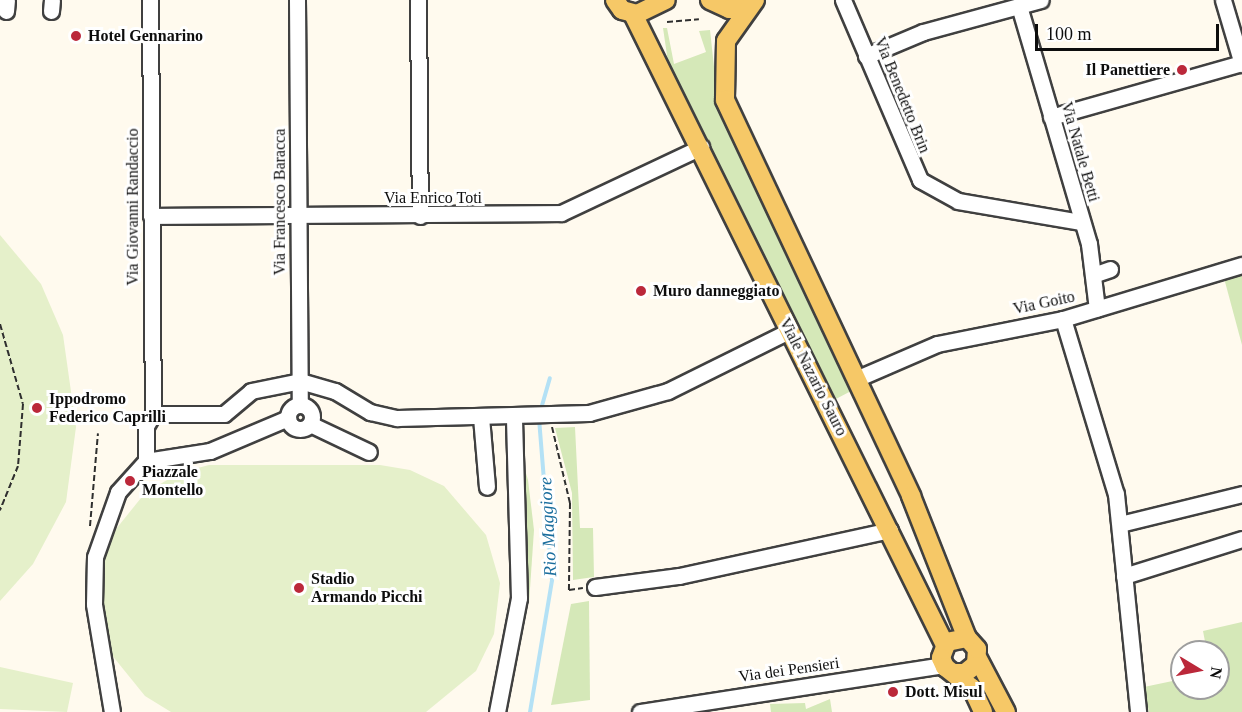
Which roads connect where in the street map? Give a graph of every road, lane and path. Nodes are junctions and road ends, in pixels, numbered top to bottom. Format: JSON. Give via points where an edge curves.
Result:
{"nodes":[{"id":1,"x":150,"y":0,"type":"edge"},
{"id":2,"x":297,"y":0,"type":"edge"},
{"id":3,"x":418,"y":0,"type":"edge"},
{"id":4,"x":666,"y":0,"type":"edge"},
{"id":5,"x":710,"y":0,"type":"edge"},
{"id":6,"x":843,"y":0,"type":"edge"},
{"id":7,"x":1041,"y":0,"type":"edge"},
{"id":8,"x":1223,"y":0,"type":"edge"},
{"id":9,"x":612,"y":1,"type":"edge"},
{"id":10,"x":751,"y":4,"type":"edge"},
{"id":11,"x":1019,"y":6,"type":"junction"},
{"id":12,"x":633,"y":14,"type":"junction"},
{"id":13,"x":699,"y":19,"type":"dead end"},
{"id":14,"x":667,"y":22,"type":"dead end"},
{"id":15,"x":866,"y":56,"type":"junction"},
{"id":16,"x":1242,"y":64,"type":"edge"},
{"id":17,"x":1052,"y":117,"type":"junction"},
{"id":18,"x":700,"y":147,"type":"junction"},
{"id":19,"x":151,"y":216,"type":"junction"},
{"id":20,"x":420,"y":216,"type":"junction"},
{"id":21,"x":299,"y":217,"type":"junction"},
{"id":22,"x":1081,"y":222,"type":"junction"},
{"id":23,"x":1242,"y":265,"type":"edge"},
{"id":24,"x":1110,"y":268,"type":"dead end"},
{"id":25,"x":1093,"y":275,"type":"junction"},
{"id":26,"x":1097,"y":309,"type":"junction"},
{"id":27,"x":1063,"y":319,"type":"junction"},
{"id":28,"x":0,"y":324,"type":"edge"},
{"id":29,"x":789,"y":331,"type":"junction"},
{"id":30,"x":856,"y":379,"type":"junction"},
{"id":31,"x":300,"y":381,"type":"junction"},
{"id":32,"x":300,"y":404,"type":"junction"},
{"id":33,"x":153,"y":414,"type":"junction"},
{"id":34,"x":521,"y":416,"type":"junction"},
{"id":35,"x":558,"y":416,"type":"junction"},
{"id":36,"x":481,"y":417,"type":"junction"},
{"id":37,"x":288,"y":418,"type":"junction"},
{"id":38,"x":310,"y":424,"type":"junction"},
{"id":39,"x":369,"y":452,"type":"dead end"},
{"id":40,"x":146,"y":461,"type":"junction"},
{"id":41,"x":487,"y":487,"type":"dead end"},
{"id":42,"x":1242,"y":494,"type":"edge"},
{"id":43,"x":0,"y":510,"type":"edge"},
{"id":44,"x":1120,"y":524,"type":"junction"},
{"id":45,"x":891,"y":530,"type":"junction"},
{"id":46,"x":1242,"y":539,"type":"edge"},
{"id":47,"x":1124,"y":576,"type":"junction"},
{"id":48,"x":595,"y":587,"type":"dead end"},
{"id":49,"x":569,"y":590,"type":"dead end"},
{"id":50,"x":967,"y":638,"type":"junction"},
{"id":51,"x":945,"y":645,"type":"junction"},
{"id":52,"x":978,"y":659,"type":"junction"},
{"id":53,"x":949,"y":669,"type":"junction"},
{"id":54,"x":697,"y":707,"type":"edge"},
{"id":55,"x":112,"y":712,"type":"edge"},
{"id":56,"x":497,"y":712,"type":"edge"},
{"id":57,"x":640,"y":712,"type":"edge"},
{"id":58,"x":983,"y":712,"type":"edge"},
{"id":59,"x":1006,"y":712,"type":"edge"},
{"id":60,"x":1138,"y":712,"type":"edge"}],
"edges":[{"from":1,"to":19,"type":"street","name":"Via Giovanni Randaccio"},
{"from":2,"to":21,"type":"street","name":"Via Francesco Baracca"},
{"from":3,"to":20,"type":"street"},
{"from":4,"to":12,"type":"main road"},
{"from":5,"to":10,"type":"main road","via":[[729,9]]},
{"from":6,"to":15,"type":"street","name":"Via Benedetto Brin"},
{"from":7,"to":11,"type":"street"},
{"from":8,"to":16,"type":"street"},
{"from":9,"to":12,"type":"main road"},
{"from":10,"to":30,"type":"main road","via":[[726,41],[725,100]]},
{"from":11,"to":15,"type":"street","via":[[923,32]]},
{"from":11,"to":17,"type":"street","name":"Via Natale Betti"},
{"from":12,"to":18,"type":"main road","name":"Viale Nazario Sauro"},
{"from":13,"to":14,"type":"path"},
{"from":15,"to":22,"type":"street","name":"Via Benedetto Brin","via":[[911,165],[928,186],[958,201]]},
{"from":16,"to":17,"type":"street"},
{"from":17,"to":22,"type":"street","name":"Via Natale Betti"},
{"from":18,"to":20,"type":"street","name":"Via Enrico Toti","via":[[561,213]]},
{"from":18,"to":29,"type":"main road","name":"Viale Nazario Sauro"},
{"from":19,"to":21,"type":"street","name":"Via Enrico Toti"},
{"from":19,"to":33,"type":"street","name":"Via Giovanni Randaccio"},
{"from":20,"to":21,"type":"street","name":"Via Enrico Toti"},
{"from":21,"to":31,"type":"street","name":"Via Francesco Baracca"},
{"from":22,"to":25,"type":"street","name":"Via Natale Betti"},
{"from":23,"to":26,"type":"street","name":"Via Goito","via":[[1153,301]]},
{"from":24,"to":25,"type":"street"},
{"from":25,"to":26,"type":"street","name":"Via Natale Betti"},
{"from":26,"to":27,"type":"street","name":"Via Goito"},
{"from":27,"to":30,"type":"street","name":"Via Goito","via":[[937,344]]},
{"from":27,"to":44,"type":"street","via":[[1112,480]]},
{"from":28,"to":43,"type":"path","via":[[23,404],[18,466]]},
{"from":29,"to":35,"type":"street","via":[[648,399]]},
{"from":29,"to":45,"type":"main road","name":"Viale Nazario Sauro"},
{"from":30,"to":50,"type":"main road","via":[[911,496]]},
{"from":31,"to":32,"type":"street","name":"Via Francesco Baracca"},
{"from":31,"to":33,"type":"street","via":[[252,391],[224,414]]},
{"from":31,"to":36,"type":"street","via":[[336,391],[382,416]]},
{"from":32,"to":37,"type":"street"},
{"from":32,"to":38,"type":"street","via":[[312,412]]},
{"from":33,"to":40,"type":"street","via":[[146,426]]},
{"from":34,"to":35,"type":"street"},
{"from":34,"to":36,"type":"street"},
{"from":34,"to":56,"type":"street","via":[[519,598]]},
{"from":35,"to":49,"type":"path","via":[[552,427],[570,503]]},
{"from":36,"to":41,"type":"street"},
{"from":37,"to":38,"type":"street","via":[[295,428]]},
{"from":37,"to":40,"type":"street","via":[[210,451]]},
{"from":38,"to":39,"type":"street"},
{"from":40,"to":55,"type":"street","via":[[118,492],[95,556],[94,604]]},
{"from":42,"to":44,"type":"street"},
{"from":44,"to":47,"type":"street"},
{"from":45,"to":48,"type":"street","via":[[679,576]]},
{"from":45,"to":51,"type":"main road","name":"Viale Nazario Sauro"},
{"from":46,"to":47,"type":"street"},
{"from":47,"to":60,"type":"street"},
{"from":50,"to":51,"type":"main road"},
{"from":50,"to":52,"type":"main road","via":[[976,646]]},
{"from":51,"to":53,"type":"main road"},
{"from":52,"to":53,"type":"main road","via":[[969,671]]},
{"from":52,"to":59,"type":"main road"},
{"from":53,"to":54,"type":"street","name":"Via dei Pensieri"},
{"from":53,"to":58,"type":"main road","via":[[968,684]]},
{"from":54,"to":57,"type":"street","name":"Via dei Pensieri"}]}
